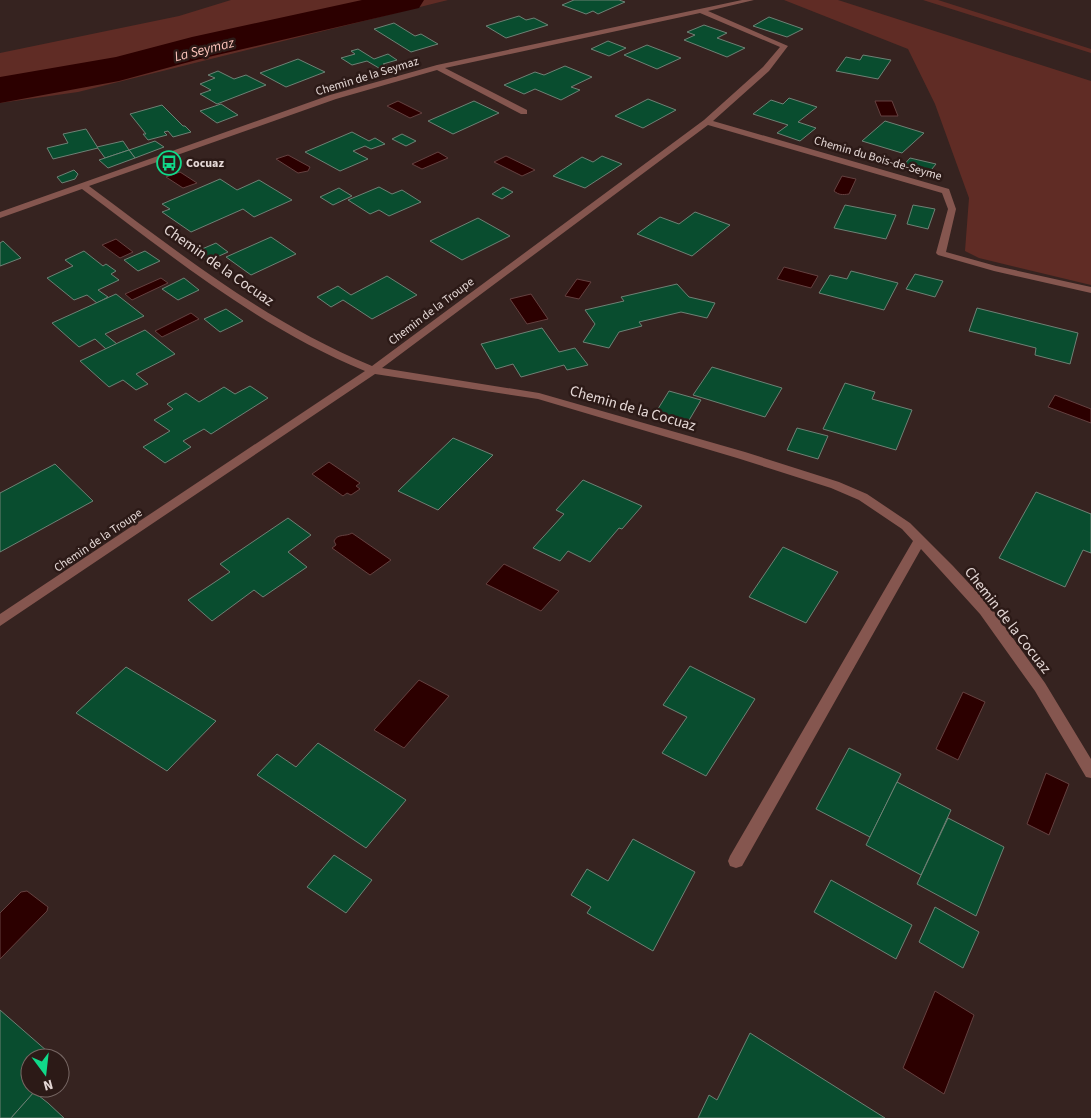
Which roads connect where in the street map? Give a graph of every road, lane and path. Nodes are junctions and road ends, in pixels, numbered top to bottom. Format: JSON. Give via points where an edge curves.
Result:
{"nodes":[{"id":1,"x":751,"y":0,"type":"edge"},
{"id":2,"x":701,"y":11,"type":"junction"},
{"id":3,"x":437,"y":67,"type":"junction"},
{"id":4,"x":524,"y":112,"type":"dead end"},
{"id":5,"x":707,"y":122,"type":"junction"},
{"id":6,"x":83,"y":186,"type":"junction"},
{"id":7,"x":0,"y":215,"type":"edge"},
{"id":8,"x":1091,"y":290,"type":"edge"},
{"id":9,"x":373,"y":370,"type":"junction"},
{"id":10,"x":920,"y":540,"type":"junction"},
{"id":11,"x":0,"y":621,"type":"edge"},
{"id":12,"x":1091,"y":772,"type":"edge"},
{"id":13,"x":736,"y":861,"type":"dead end"}],
"edges":[{"from":1,"to":2,"type":"street","name":"Chemin de la Seymaz"},
{"from":2,"to":3,"type":"street","name":"Chemin de la Seymaz"},
{"from":2,"to":5,"type":"street","name":"Chemin de la Troupe","via":[[784,46],[766,69]]},
{"from":3,"to":4,"type":"street"},
{"from":3,"to":6,"type":"street","name":"Chemin de la Seymaz","via":[[333,97]]},
{"from":5,"to":8,"type":"street","name":"Chemin du Bois-de-Seyme","via":[[946,190],[952,209],[941,253]]},
{"from":5,"to":9,"type":"street","name":"Chemin de la Troupe"},
{"from":6,"to":7,"type":"street","name":"Chemin de la Seymaz"},
{"from":6,"to":9,"type":"street","name":"Chemin de la Cocuaz","via":[[254,312],[348,361]]},
{"from":9,"to":10,"type":"street","name":"Chemin de la Cocuaz","via":[[539,396],[741,455],[863,497],[906,526]]},
{"from":9,"to":11,"type":"street","name":"Chemin de la Troupe"},
{"from":10,"to":12,"type":"street","name":"Chemin de la Cocuaz","via":[[985,610],[1040,687]]},
{"from":10,"to":13,"type":"street"}]}
